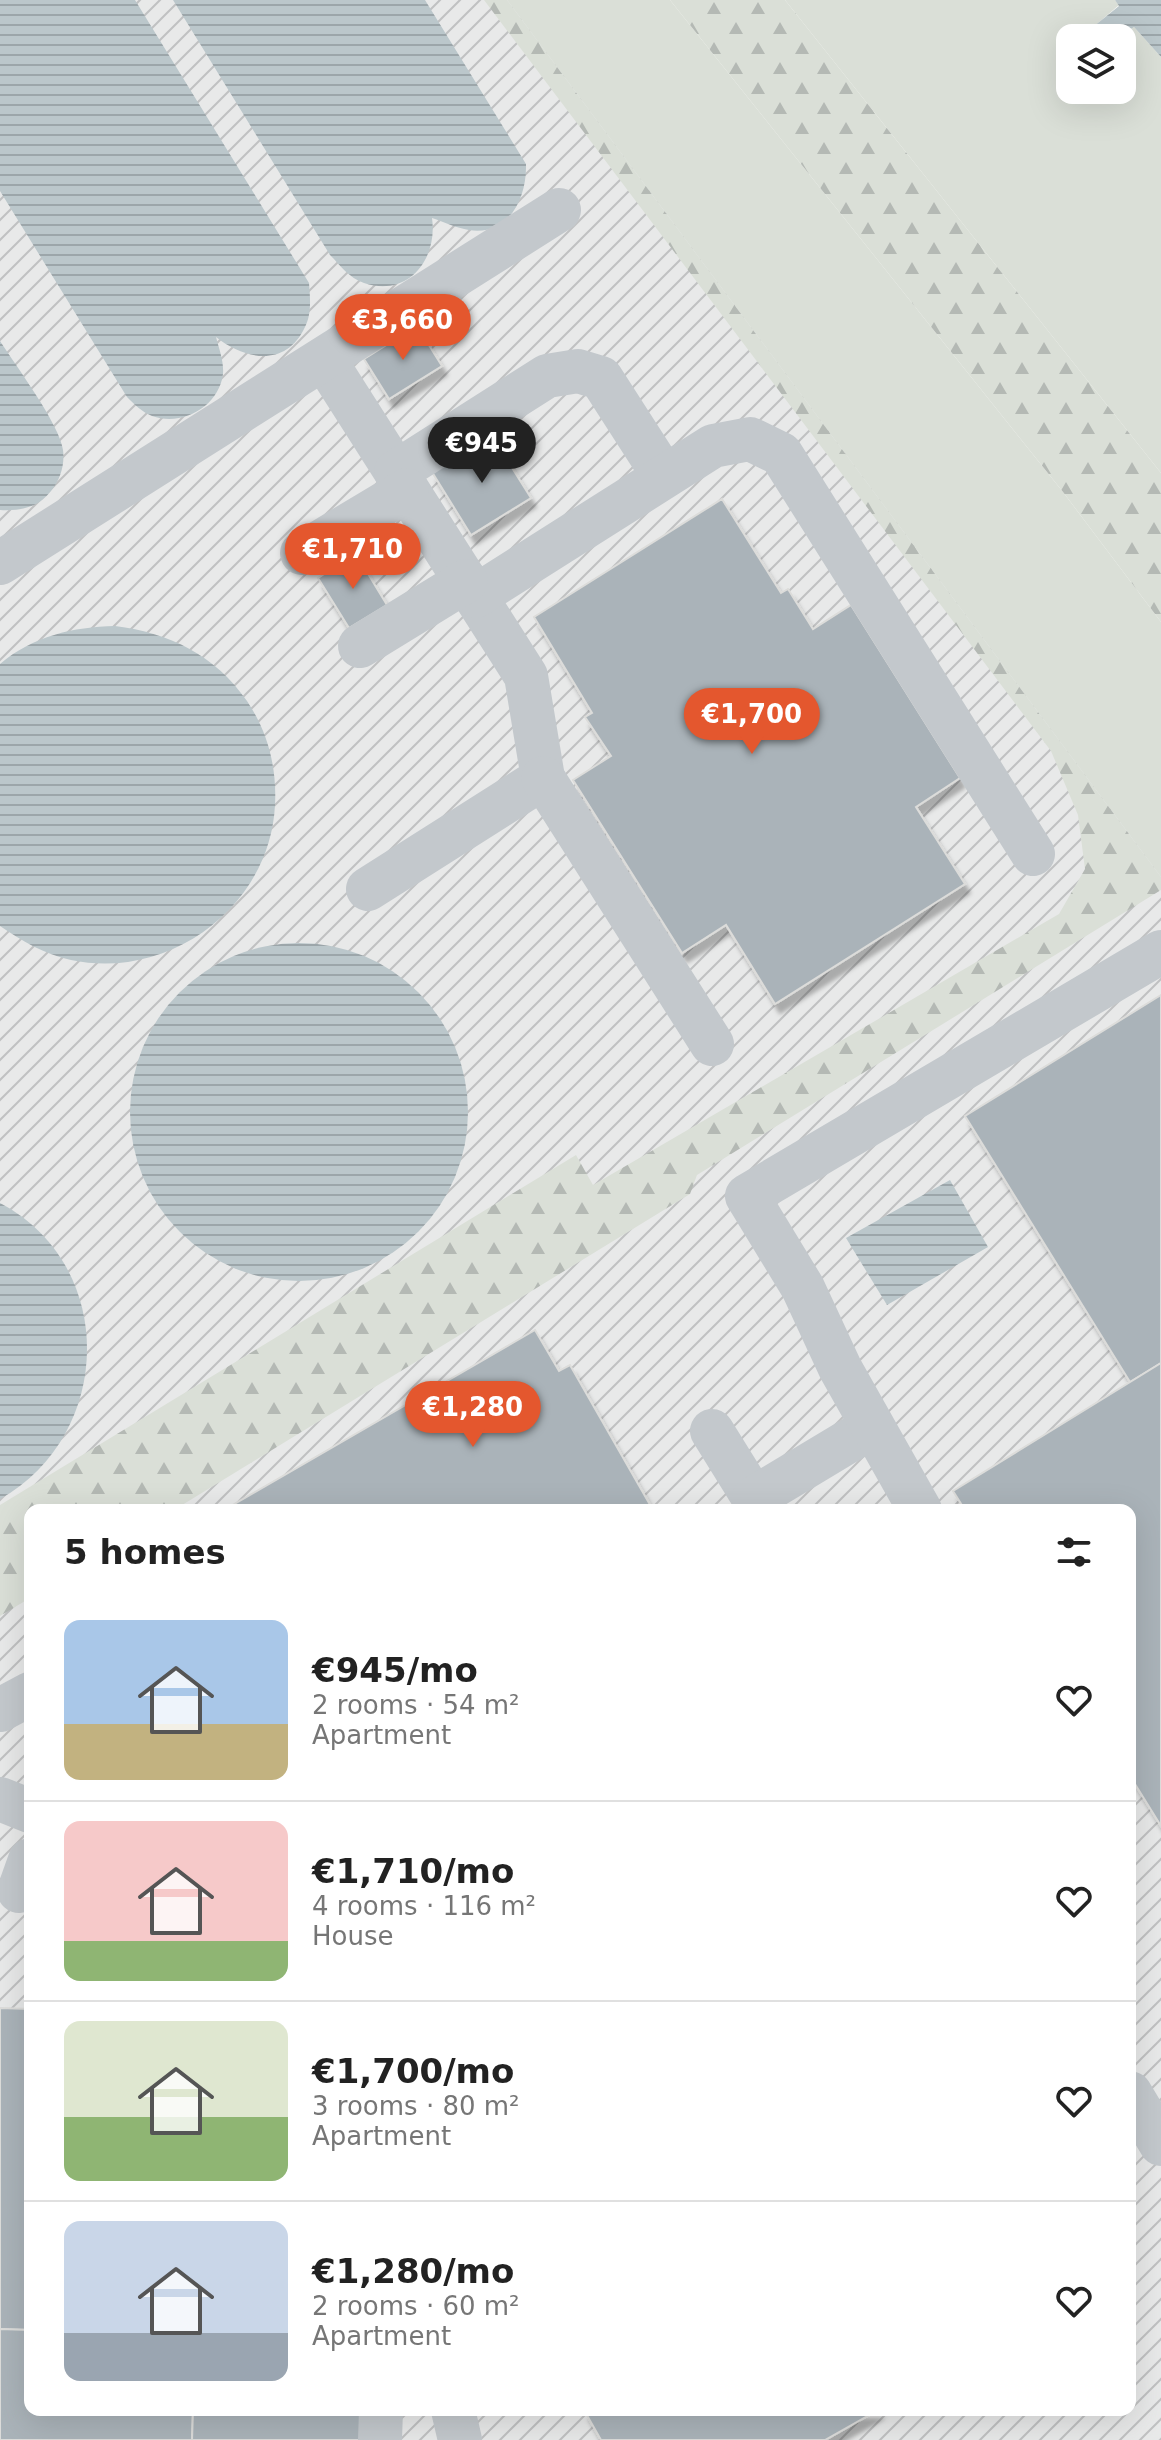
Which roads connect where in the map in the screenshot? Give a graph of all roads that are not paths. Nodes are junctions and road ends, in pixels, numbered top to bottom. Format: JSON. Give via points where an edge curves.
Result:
{"nodes":[{"id":1,"x":559,"y":210,"type":"dead end"},
{"id":2,"x":324,"y":359,"type":"junction"},
{"id":3,"x":664,"y":476,"type":"junction"},
{"id":4,"x":402,"y":481,"type":"junction"},
{"id":5,"x":302,"y":553,"type":"dead end"},
{"id":6,"x":0,"y":563,"type":"edge"},
{"id":7,"x":471,"y":588,"type":"junction"},
{"id":8,"x":360,"y":646,"type":"dead end"},
{"id":9,"x":543,"y":778,"type":"junction"},
{"id":10,"x":1033,"y":854,"type":"dead end"},
{"id":11,"x":368,"y":889,"type":"dead end"},
{"id":12,"x":1161,"y":952,"type":"edge"},
{"id":13,"x":712,"y":1044,"type":"dead end"},
{"id":14,"x":872,"y":1427,"type":"junction"},
{"id":15,"x":712,"y":1431,"type":"dead end"},
{"id":16,"x":757,"y":1504,"type":"edge"},
{"id":17,"x":917,"y":1504,"type":"edge"},
{"id":18,"x":24,"y":1697,"type":"edge"},
{"id":19,"x":0,"y":1710,"type":"edge"},
{"id":20,"x":0,"y":1799,"type":"edge"},
{"id":21,"x":24,"y":1809,"type":"edge"},
{"id":22,"x":1136,"y":2102,"type":"edge"},
{"id":23,"x":1160,"y":2140,"type":"edge"},
{"id":24,"x":381,"y":2416,"type":"edge"},
{"id":25,"x":454,"y":2416,"type":"edge"},
{"id":26,"x":380,"y":2440,"type":"edge"},
{"id":27,"x":460,"y":2440,"type":"edge"}],
"edges":[{"from":1,"to":2,"type":"street"},
{"from":2,"to":4,"type":"street"},
{"from":2,"to":6,"type":"street"},
{"from":3,"to":4,"type":"street","via":[[601,378],[578,371],[547,376]]},
{"from":3,"to":7,"type":"street"},
{"from":3,"to":10,"type":"street","via":[[713,446],[750,439],[781,454]]},
{"from":4,"to":5,"type":"street"},
{"from":4,"to":7,"type":"street"},
{"from":7,"to":8,"type":"street"},
{"from":7,"to":9,"type":"street","via":[[526,676]]},
{"from":9,"to":11,"type":"street"},
{"from":9,"to":13,"type":"street"},
{"from":12,"to":14,"type":"street","via":[[747,1196],[803,1288]]},
{"from":14,"to":16,"type":"street"},
{"from":14,"to":17,"type":"street"},
{"from":15,"to":16,"type":"street"},
{"from":18,"to":19,"type":"street"},
{"from":20,"to":21,"type":"street"},
{"from":22,"to":23,"type":"street"},
{"from":24,"to":26,"type":"street"},
{"from":25,"to":27,"type":"street"}]}
